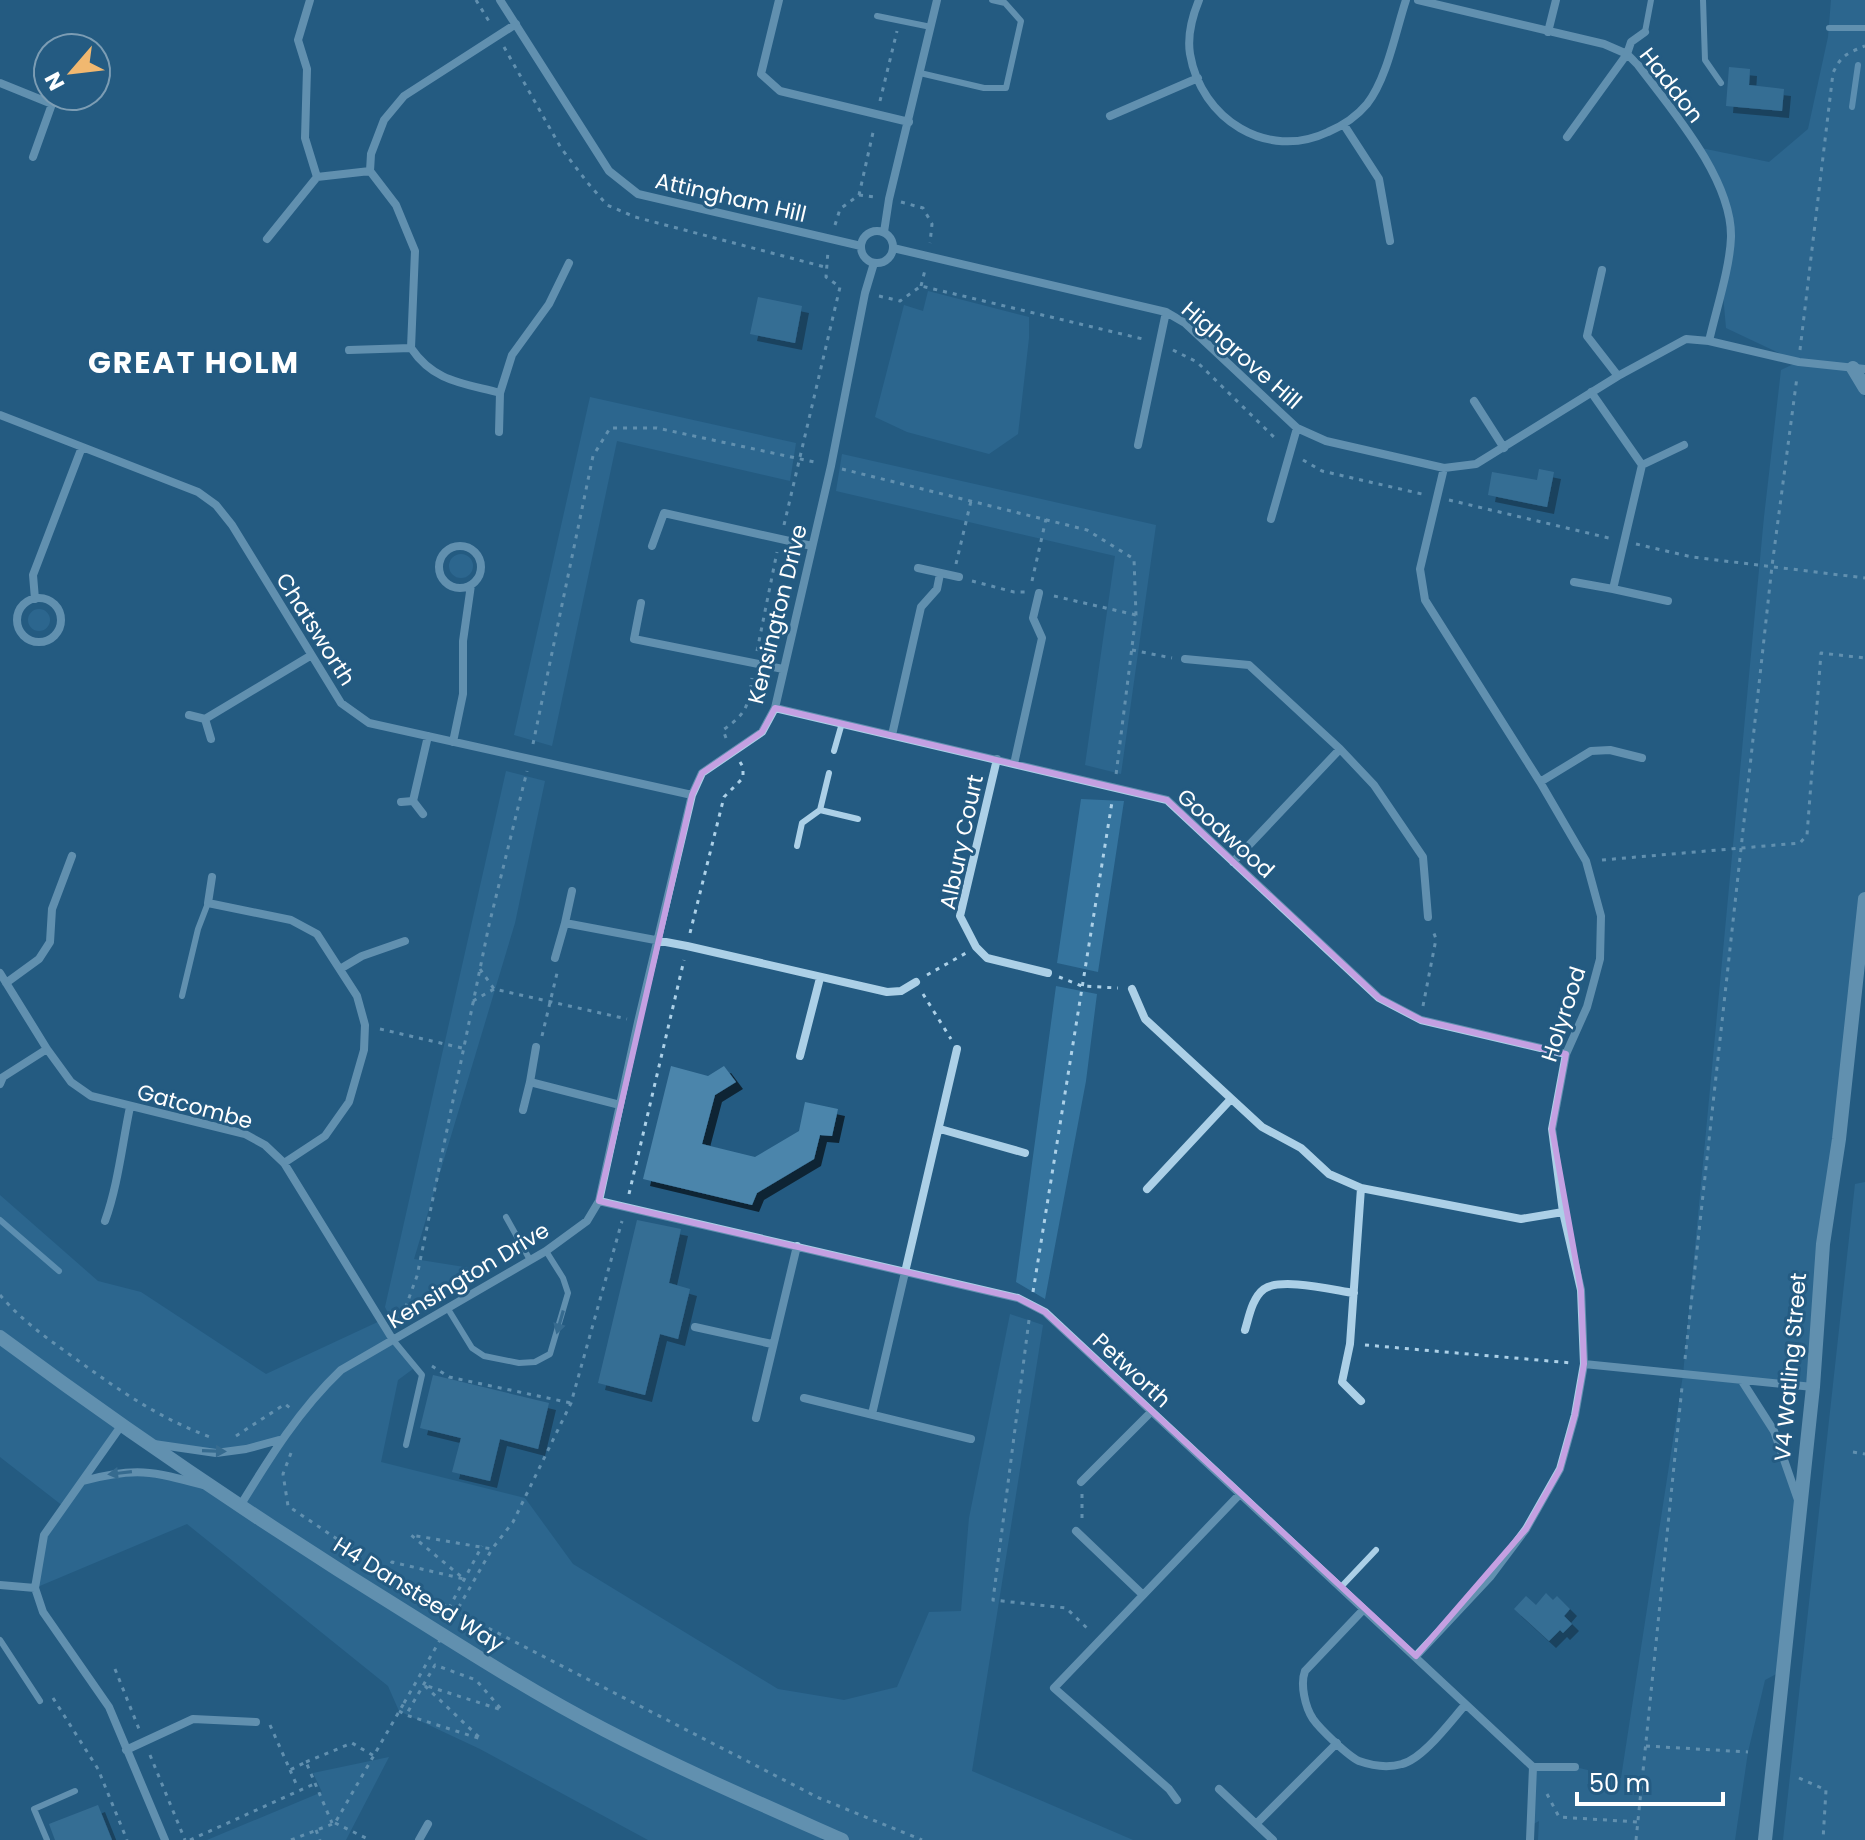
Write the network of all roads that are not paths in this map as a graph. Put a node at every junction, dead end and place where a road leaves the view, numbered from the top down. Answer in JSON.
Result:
{"nodes":[{"id":1,"x":310,"y":0,"type":"edge"},
{"id":2,"x":500,"y":0,"type":"edge"},
{"id":3,"x":779,"y":0,"type":"edge"},
{"id":4,"x":937,"y":0,"type":"edge"},
{"id":5,"x":992,"y":0,"type":"edge"},
{"id":6,"x":1199,"y":0,"type":"edge"},
{"id":7,"x":1406,"y":0,"type":"edge"},
{"id":8,"x":1418,"y":0,"type":"edge"},
{"id":9,"x":1556,"y":0,"type":"edge"},
{"id":10,"x":1651,"y":0,"type":"edge"},
{"id":11,"x":1703,"y":0,"type":"edge"},
{"id":12,"x":877,"y":16,"type":"dead end"},
{"id":13,"x":516,"y":24,"type":"junction"},
{"id":14,"x":931,"y":27,"type":"junction"},
{"id":15,"x":1829,"y":28,"type":"dead end"},
{"id":16,"x":1865,"y":28,"type":"edge"},
{"id":17,"x":1548,"y":32,"type":"junction"},
{"id":18,"x":1645,"y":32,"type":"joint"},
{"id":19,"x":1627,"y":54,"type":"junction"},
{"id":20,"x":920,"y":73,"type":"junction"},
{"id":21,"x":1198,"y":78,"type":"junction"},
{"id":22,"x":0,"y":83,"type":"edge"},
{"id":23,"x":1721,"y":83,"type":"dead end"},
{"id":24,"x":32,"y":93,"type":"edge"},
{"id":25,"x":50,"y":112,"type":"edge"},
{"id":26,"x":1110,"y":116,"type":"dead end"},
{"id":27,"x":909,"y":122,"type":"junction"},
{"id":28,"x":1344,"y":125,"type":"junction"},
{"id":29,"x":1567,"y":137,"type":"dead end"},
{"id":30,"x":33,"y":157,"type":"dead end"},
{"id":31,"x":370,"y":171,"type":"junction"},
{"id":32,"x":317,"y":177,"type":"junction"},
{"id":33,"x":884,"y":232,"type":"junction"},
{"id":34,"x":267,"y":239,"type":"dead end"},
{"id":35,"x":1390,"y":241,"type":"dead end"},
{"id":36,"x":861,"y":246,"type":"junction"},
{"id":37,"x":893,"y":248,"type":"junction"},
{"id":38,"x":569,"y":263,"type":"dead end"},
{"id":39,"x":874,"y":263,"type":"junction"},
{"id":40,"x":1602,"y":270,"type":"dead end"},
{"id":41,"x":1166,"y":312,"type":"junction"},
{"id":42,"x":1709,"y":341,"type":"junction"},
{"id":43,"x":411,"y":348,"type":"junction"},
{"id":44,"x":349,"y":350,"type":"dead end"},
{"id":45,"x":1859,"y":368,"type":"edge"},
{"id":46,"x":1618,"y":376,"type":"junction"},
{"id":47,"x":1865,"y":388,"type":"edge"},
{"id":48,"x":1591,"y":392,"type":"junction"},
{"id":49,"x":500,"y":393,"type":"junction"},
{"id":50,"x":1474,"y":401,"type":"dead end"},
{"id":51,"x":0,"y":415,"type":"edge"},
{"id":52,"x":1297,"y":428,"type":"junction"},
{"id":53,"x":499,"y":432,"type":"dead end"},
{"id":54,"x":1138,"y":445,"type":"dead end"},
{"id":55,"x":1684,"y":445,"type":"dead end"},
{"id":56,"x":82,"y":447,"type":"junction"},
{"id":57,"x":1504,"y":448,"type":"junction"},
{"id":58,"x":1642,"y":465,"type":"junction"},
{"id":59,"x":1444,"y":468,"type":"junction"},
{"id":60,"x":1271,"y":519,"type":"dead end"},
{"id":61,"x":652,"y":546,"type":"dead end"},
{"id":62,"x":812,"y":546,"type":"junction"},
{"id":63,"x":918,"y":568,"type":"dead end"},
{"id":64,"x":940,"y":574,"type":"junction"},
{"id":65,"x":959,"y":577,"type":"road end"},
{"id":66,"x":1574,"y":582,"type":"dead end"},
{"id":67,"x":471,"y":585,"type":"junction"},
{"id":68,"x":1613,"y":589,"type":"junction"},
{"id":69,"x":1039,"y":593,"type":"road end"},
{"id":70,"x":35,"y":599,"type":"junction"},
{"id":71,"x":1668,"y":601,"type":"dead end"},
{"id":72,"x":641,"y":603,"type":"dead end"},
{"id":73,"x":310,"y":656,"type":"junction"},
{"id":74,"x":1185,"y":659,"type":"road end"},
{"id":75,"x":783,"y":669,"type":"junction"},
{"id":76,"x":775,"y":708,"type":"junction"},
{"id":77,"x":189,"y":715,"type":"dead end"},
{"id":78,"x":205,"y":719,"type":"junction"},
{"id":79,"x":842,"y":723,"type":"junction"},
{"id":80,"x":892,"y":735,"type":"junction"},
{"id":81,"x":428,"y":736,"type":"junction"},
{"id":82,"x":211,"y":739,"type":"dead end"},
{"id":83,"x":453,"y":742,"type":"junction"},
{"id":84,"x":1340,"y":749,"type":"junction"},
{"id":85,"x":834,"y":751,"type":"dead end"},
{"id":86,"x":1642,"y":758,"type":"dead end"},
{"id":87,"x":997,"y":759,"type":"junction"},
{"id":88,"x":1014,"y":764,"type":"junction"},
{"id":89,"x":829,"y":773,"type":"dead end"},
{"id":90,"x":1540,"y":782,"type":"junction"},
{"id":91,"x":692,"y":795,"type":"junction"},
{"id":92,"x":413,"y":801,"type":"junction"},
{"id":93,"x":401,"y":802,"type":"dead end"},
{"id":94,"x":820,"y":810,"type":"junction"},
{"id":95,"x":423,"y":814,"type":"dead end"},
{"id":96,"x":858,"y":819,"type":"dead end"},
{"id":97,"x":797,"y":846,"type":"dead end"},
{"id":98,"x":72,"y":856,"type":"dead end"},
{"id":99,"x":1233,"y":862,"type":"junction"},
{"id":100,"x":212,"y":877,"type":"dead end"},
{"id":101,"x":572,"y":891,"type":"dead end"},
{"id":102,"x":1865,"y":899,"type":"edge"},
{"id":103,"x":208,"y":903,"type":"junction"},
{"id":104,"x":1428,"y":917,"type":"road end"},
{"id":105,"x":565,"y":923,"type":"junction"},
{"id":106,"x":405,"y":941,"type":"dead end"},
{"id":107,"x":658,"y":941,"type":"junction"},
{"id":108,"x":555,"y":958,"type":"road end"},
{"id":109,"x":340,"y":969,"type":"junction"},
{"id":110,"x":0,"y":973,"type":"edge"},
{"id":111,"x":1048,"y":973,"type":"road end"},
{"id":112,"x":820,"y":978,"type":"junction"},
{"id":113,"x":916,"y":982,"type":"road end"},
{"id":114,"x":6,"y":983,"type":"junction"},
{"id":115,"x":1132,"y":989,"type":"road end"},
{"id":116,"x":182,"y":996,"type":"dead end"},
{"id":117,"x":536,"y":1047,"type":"road end"},
{"id":118,"x":47,"y":1049,"type":"junction"},
{"id":119,"x":957,"y":1049,"type":"road end"},
{"id":120,"x":1566,"y":1054,"type":"junction"},
{"id":121,"x":800,"y":1056,"type":"dead end"},
{"id":122,"x":530,"y":1082,"type":"junction"},
{"id":123,"x":0,"y":1084,"type":"edge"},
{"id":124,"x":1231,"y":1099,"type":"junction"},
{"id":125,"x":620,"y":1105,"type":"junction"},
{"id":126,"x":130,"y":1107,"type":"junction"},
{"id":127,"x":523,"y":1110,"type":"dead end"},
{"id":128,"x":940,"y":1129,"type":"junction"},
{"id":129,"x":1025,"y":1153,"type":"dead end"},
{"id":130,"x":284,"y":1163,"type":"junction"},
{"id":131,"x":1361,"y":1188,"type":"junction"},
{"id":132,"x":1147,"y":1189,"type":"dead end"},
{"id":133,"x":599,"y":1201,"type":"junction"},
{"id":134,"x":1563,"y":1212,"type":"junction"},
{"id":135,"x":506,"y":1217,"type":"dead end"},
{"id":136,"x":105,"y":1221,"type":"dead end"},
{"id":137,"x":797,"y":1246,"type":"junction"},
{"id":138,"x":546,"y":1251,"type":"junction"},
{"id":139,"x":530,"y":1260,"type":"junction"},
{"id":140,"x":905,"y":1273,"type":"junction"},
{"id":141,"x":1354,"y":1293,"type":"junction"},
{"id":142,"x":448,"y":1309,"type":"junction"},
{"id":143,"x":695,"y":1327,"type":"dead end"},
{"id":144,"x":1245,"y":1330,"type":"dead end"},
{"id":145,"x":0,"y":1337,"type":"edge"},
{"id":146,"x":393,"y":1340,"type":"junction"},
{"id":147,"x":772,"y":1344,"type":"junction"},
{"id":148,"x":1584,"y":1364,"type":"junction"},
{"id":149,"x":1742,"y":1381,"type":"junction"},
{"id":150,"x":1813,"y":1387,"type":"junction"},
{"id":151,"x":804,"y":1398,"type":"dead end"},
{"id":152,"x":1361,"y":1401,"type":"dead end"},
{"id":153,"x":1151,"y":1412,"type":"junction"},
{"id":154,"x":872,"y":1414,"type":"junction"},
{"id":155,"x":756,"y":1418,"type":"dead end"},
{"id":156,"x":121,"y":1426,"type":"junction"},
{"id":157,"x":971,"y":1439,"type":"dead end"},
{"id":158,"x":279,"y":1440,"type":"junction"},
{"id":159,"x":147,"y":1443,"type":"junction"},
{"id":160,"x":406,"y":1445,"type":"dead end"},
{"id":161,"x":83,"y":1481,"type":"junction"},
{"id":162,"x":1081,"y":1482,"type":"road end"},
{"id":163,"x":211,"y":1488,"type":"junction"},
{"id":164,"x":1239,"y":1495,"type":"junction"},
{"id":165,"x":1799,"y":1504,"type":"junction"},
{"id":166,"x":240,"y":1506,"type":"junction"},
{"id":167,"x":1076,"y":1531,"type":"dead end"},
{"id":168,"x":1376,"y":1550,"type":"dead end"},
{"id":169,"x":0,"y":1585,"type":"edge"},
{"id":170,"x":35,"y":1588,"type":"junction"},
{"id":171,"x":1340,"y":1588,"type":"junction"},
{"id":172,"x":1142,"y":1594,"type":"junction"},
{"id":173,"x":1363,"y":1610,"type":"junction"},
{"id":174,"x":0,"y":1640,"type":"edge"},
{"id":175,"x":1416,"y":1656,"type":"junction"},
{"id":176,"x":40,"y":1701,"type":"dead end"},
{"id":177,"x":1465,"y":1705,"type":"junction"},
{"id":178,"x":256,"y":1722,"type":"road end"},
{"id":179,"x":1337,"y":1743,"type":"junction"},
{"id":180,"x":126,"y":1750,"type":"junction"},
{"id":181,"x":1533,"y":1767,"type":"junction"},
{"id":182,"x":1575,"y":1767,"type":"dead end"},
{"id":183,"x":1219,"y":1789,"type":"dead end"},
{"id":184,"x":75,"y":1791,"type":"dead end"},
{"id":185,"x":1177,"y":1800,"type":"dead end"},
{"id":186,"x":428,"y":1824,"type":"dead end"},
{"id":187,"x":1256,"y":1824,"type":"junction"},
{"id":188,"x":823,"y":1836,"type":"edge"},
{"id":189,"x":1765,"y":1837,"type":"edge"},
{"id":190,"x":47,"y":1840,"type":"edge"},
{"id":191,"x":165,"y":1840,"type":"edge"},
{"id":192,"x":419,"y":1840,"type":"edge"},
{"id":193,"x":842,"y":1840,"type":"edge"},
{"id":194,"x":1273,"y":1840,"type":"edge"},
{"id":195,"x":1530,"y":1840,"type":"edge"}],
"edges":[{"from":1,"to":32,"type":"street"},
{"from":2,"to":13,"type":"street","name":"Attingham Hill"},
{"from":3,"to":27,"type":"street"},
{"from":4,"to":14,"type":"street"},
{"from":5,"to":20,"type":"lane"},
{"from":6,"to":21,"type":"street"},
{"from":7,"to":28,"type":"street"},
{"from":8,"to":17,"type":"street","name":"Haddon"},
{"from":9,"to":17,"type":"street"},
{"from":10,"to":18,"type":"lane"},
{"from":11,"to":23,"type":"lane"},
{"from":12,"to":14,"type":"lane"},
{"from":13,"to":31,"type":"street"},
{"from":13,"to":36,"type":"street","name":"Attingham Hill"},
{"from":14,"to":20,"type":"street"},
{"from":15,"to":16,"type":"lane"},
{"from":17,"to":19,"type":"street","name":"Haddon"},
{"from":18,"to":19,"type":"street"},
{"from":19,"to":29,"type":"street"},
{"from":19,"to":42,"type":"street","name":"Haddon"},
{"from":20,"to":27,"type":"street"},
{"from":21,"to":26,"type":"street"},
{"from":21,"to":28,"type":"street"},
{"from":22,"to":24,"type":"street"},
{"from":25,"to":30,"type":"street"},
{"from":27,"to":33,"type":"street"},
{"from":28,"to":35,"type":"street"},
{"from":31,"to":32,"type":"street"},
{"from":31,"to":43,"type":"street"},
{"from":32,"to":34,"type":"street"},
{"from":33,"to":36,"type":"street"},
{"from":33,"to":37,"type":"street"},
{"from":36,"to":39,"type":"street"},
{"from":37,"to":39,"type":"street"},
{"from":37,"to":41,"type":"street","name":"Highgrove Hill"},
{"from":38,"to":49,"type":"street"},
{"from":39,"to":62,"type":"street","name":"Kensington Drive"},
{"from":40,"to":46,"type":"street"},
{"from":41,"to":52,"type":"street","name":"Highgrove Hill"},
{"from":41,"to":54,"type":"street"},
{"from":42,"to":45,"type":"street","name":"Highgrove Hill"},
{"from":42,"to":46,"type":"street","name":"Highgrove Hill"},
{"from":43,"to":44,"type":"street"},
{"from":43,"to":49,"type":"street"},
{"from":45,"to":47,"type":"street"},
{"from":46,"to":48,"type":"street","name":"Highgrove Hill"},
{"from":48,"to":57,"type":"street","name":"Highgrove Hill"},
{"from":48,"to":58,"type":"street"},
{"from":49,"to":53,"type":"street"},
{"from":50,"to":57,"type":"street"},
{"from":51,"to":56,"type":"street","name":"Chatsworth"},
{"from":52,"to":59,"type":"street","name":"Highgrove Hill"},
{"from":52,"to":60,"type":"street"},
{"from":55,"to":58,"type":"street"},
{"from":56,"to":70,"type":"street"},
{"from":56,"to":73,"type":"street","name":"Chatsworth"},
{"from":57,"to":59,"type":"street","name":"Highgrove Hill"},
{"from":58,"to":68,"type":"street"},
{"from":59,"to":90,"type":"street","name":"Holyrood"},
{"from":61,"to":62,"type":"street"},
{"from":62,"to":75,"type":"street","name":"Kensington Drive"},
{"from":63,"to":64,"type":"street"},
{"from":64,"to":65,"type":"street"},
{"from":64,"to":80,"type":"street"},
{"from":66,"to":68,"type":"street"},
{"from":67,"to":67,"type":"street"},
{"from":67,"to":83,"type":"street"},
{"from":68,"to":71,"type":"street"},
{"from":69,"to":88,"type":"street"},
{"from":70,"to":70,"type":"street"},
{"from":72,"to":75,"type":"street"},
{"from":73,"to":78,"type":"street"},
{"from":73,"to":81,"type":"street","name":"Chatsworth"},
{"from":74,"to":84,"type":"street"},
{"from":75,"to":76,"type":"street","name":"Kensington Drive"},
{"from":76,"to":79,"type":"street","name":"Goodwood"},
{"from":76,"to":91,"type":"street","name":"Kensington Drive"},
{"from":77,"to":78,"type":"street"},
{"from":78,"to":82,"type":"street"},
{"from":79,"to":80,"type":"street","name":"Goodwood"},
{"from":79,"to":85,"type":"lane"},
{"from":80,"to":87,"type":"street","name":"Goodwood"},
{"from":81,"to":83,"type":"street","name":"Chatsworth"},
{"from":81,"to":92,"type":"street"},
{"from":83,"to":91,"type":"street","name":"Chatsworth"},
{"from":84,"to":99,"type":"street"},
{"from":84,"to":104,"type":"street"},
{"from":86,"to":90,"type":"street"},
{"from":87,"to":88,"type":"street","name":"Goodwood"},
{"from":87,"to":111,"type":"street","name":"Albury Court"},
{"from":88,"to":99,"type":"street","name":"Goodwood"},
{"from":89,"to":94,"type":"lane"},
{"from":90,"to":120,"type":"street","name":"Holyrood"},
{"from":91,"to":107,"type":"street","name":"Kensington Drive"},
{"from":92,"to":93,"type":"street"},
{"from":92,"to":95,"type":"street"},
{"from":94,"to":96,"type":"lane"},
{"from":94,"to":97,"type":"lane"},
{"from":98,"to":114,"type":"street"},
{"from":99,"to":120,"type":"street","name":"Goodwood"},
{"from":100,"to":103,"type":"street"},
{"from":101,"to":105,"type":"street"},
{"from":102,"to":150,"type":"street","name":"V4 Watling Street"},
{"from":103,"to":109,"type":"street"},
{"from":103,"to":116,"type":"lane"},
{"from":105,"to":107,"type":"street"},
{"from":105,"to":108,"type":"street"},
{"from":106,"to":109,"type":"street"},
{"from":107,"to":112,"type":"street"},
{"from":107,"to":125,"type":"street","name":"Kensington Drive"},
{"from":109,"to":130,"type":"street"},
{"from":110,"to":114,"type":"street","name":"Gatcombe"},
{"from":112,"to":113,"type":"street"},
{"from":112,"to":121,"type":"street"},
{"from":114,"to":118,"type":"street","name":"Gatcombe"},
{"from":115,"to":124,"type":"street"},
{"from":117,"to":122,"type":"street"},
{"from":118,"to":123,"type":"street"},
{"from":118,"to":126,"type":"street","name":"Gatcombe"},
{"from":119,"to":128,"type":"street"},
{"from":120,"to":134,"type":"street","name":"Holyrood"},
{"from":122,"to":125,"type":"street"},
{"from":122,"to":127,"type":"street"},
{"from":124,"to":131,"type":"street"},
{"from":124,"to":132,"type":"street"},
{"from":125,"to":133,"type":"street","name":"Kensington Drive"},
{"from":126,"to":130,"type":"street","name":"Gatcombe"},
{"from":126,"to":136,"type":"street"},
{"from":128,"to":129,"type":"street"},
{"from":128,"to":140,"type":"street"},
{"from":130,"to":146,"type":"street","name":"Gatcombe"},
{"from":131,"to":134,"type":"street"},
{"from":131,"to":141,"type":"street"},
{"from":133,"to":137,"type":"street","name":"Petworth"},
{"from":133,"to":138,"type":"street","name":"Kensington Drive"},
{"from":134,"to":148,"type":"street","name":"Holyrood"},
{"from":135,"to":139,"type":"lane"},
{"from":137,"to":140,"type":"street","name":"Petworth"},
{"from":137,"to":147,"type":"street"},
{"from":138,"to":139,"type":"street","name":"Kensington Drive"},
{"from":138,"to":142,"type":"lane","one_way":true},
{"from":139,"to":142,"type":"street","name":"Kensington Drive"},
{"from":140,"to":153,"type":"street","name":"Petworth"},
{"from":140,"to":154,"type":"street"},
{"from":141,"to":144,"type":"street"},
{"from":141,"to":152,"type":"street"},
{"from":142,"to":146,"type":"street","name":"Kensington Drive"},
{"from":143,"to":147,"type":"street"},
{"from":145,"to":156,"type":"street","name":"H4 Dansteed Way"},
{"from":146,"to":158,"type":"street","name":"Kensington Drive"},
{"from":146,"to":160,"type":"lane"},
{"from":147,"to":155,"type":"street"},
{"from":148,"to":149,"type":"street"},
{"from":148,"to":175,"type":"street","name":"Holyrood"},
{"from":149,"to":150,"type":"street"},
{"from":149,"to":165,"type":"street"},
{"from":150,"to":165,"type":"street","name":"V4 Watling Street"},
{"from":151,"to":154,"type":"street"},
{"from":153,"to":162,"type":"street"},
{"from":153,"to":164,"type":"street","name":"Petworth"},
{"from":154,"to":157,"type":"street"},
{"from":156,"to":159,"type":"street","name":"H4 Dansteed Way"},
{"from":156,"to":161,"type":"street"},
{"from":159,"to":158,"type":"street","one_way":true},
{"from":158,"to":166,"type":"street","name":"Kensington Drive"},
{"from":159,"to":163,"type":"street","name":"H4 Dansteed Way"},
{"from":163,"to":161,"type":"street","one_way":true},
{"from":161,"to":170,"type":"street"},
{"from":163,"to":166,"type":"street","name":"H4 Dansteed Way"},
{"from":164,"to":171,"type":"street","name":"Petworth"},
{"from":164,"to":172,"type":"street"},
{"from":165,"to":189,"type":"street","name":"V4 Watling Street"},
{"from":166,"to":188,"type":"street","name":"H4 Dansteed Way"},
{"from":167,"to":172,"type":"street"},
{"from":168,"to":171,"type":"lane"},
{"from":169,"to":170,"type":"street"},
{"from":170,"to":180,"type":"street"},
{"from":171,"to":173,"type":"street","name":"Petworth"},
{"from":172,"to":185,"type":"street"},
{"from":173,"to":175,"type":"street","name":"Petworth"},
{"from":173,"to":179,"type":"street"},
{"from":174,"to":176,"type":"lane"},
{"from":175,"to":177,"type":"street","name":"Petworth"},
{"from":177,"to":179,"type":"street"},
{"from":177,"to":181,"type":"street","name":"Petworth"},
{"from":178,"to":180,"type":"street"},
{"from":179,"to":187,"type":"street"},
{"from":180,"to":191,"type":"street"},
{"from":181,"to":182,"type":"street"},
{"from":181,"to":195,"type":"street"},
{"from":183,"to":187,"type":"street"},
{"from":184,"to":190,"type":"lane"},
{"from":186,"to":192,"type":"street"},
{"from":187,"to":194,"type":"street"},
{"from":188,"to":193,"type":"street","name":"H4 Dansteed Way"}]}
